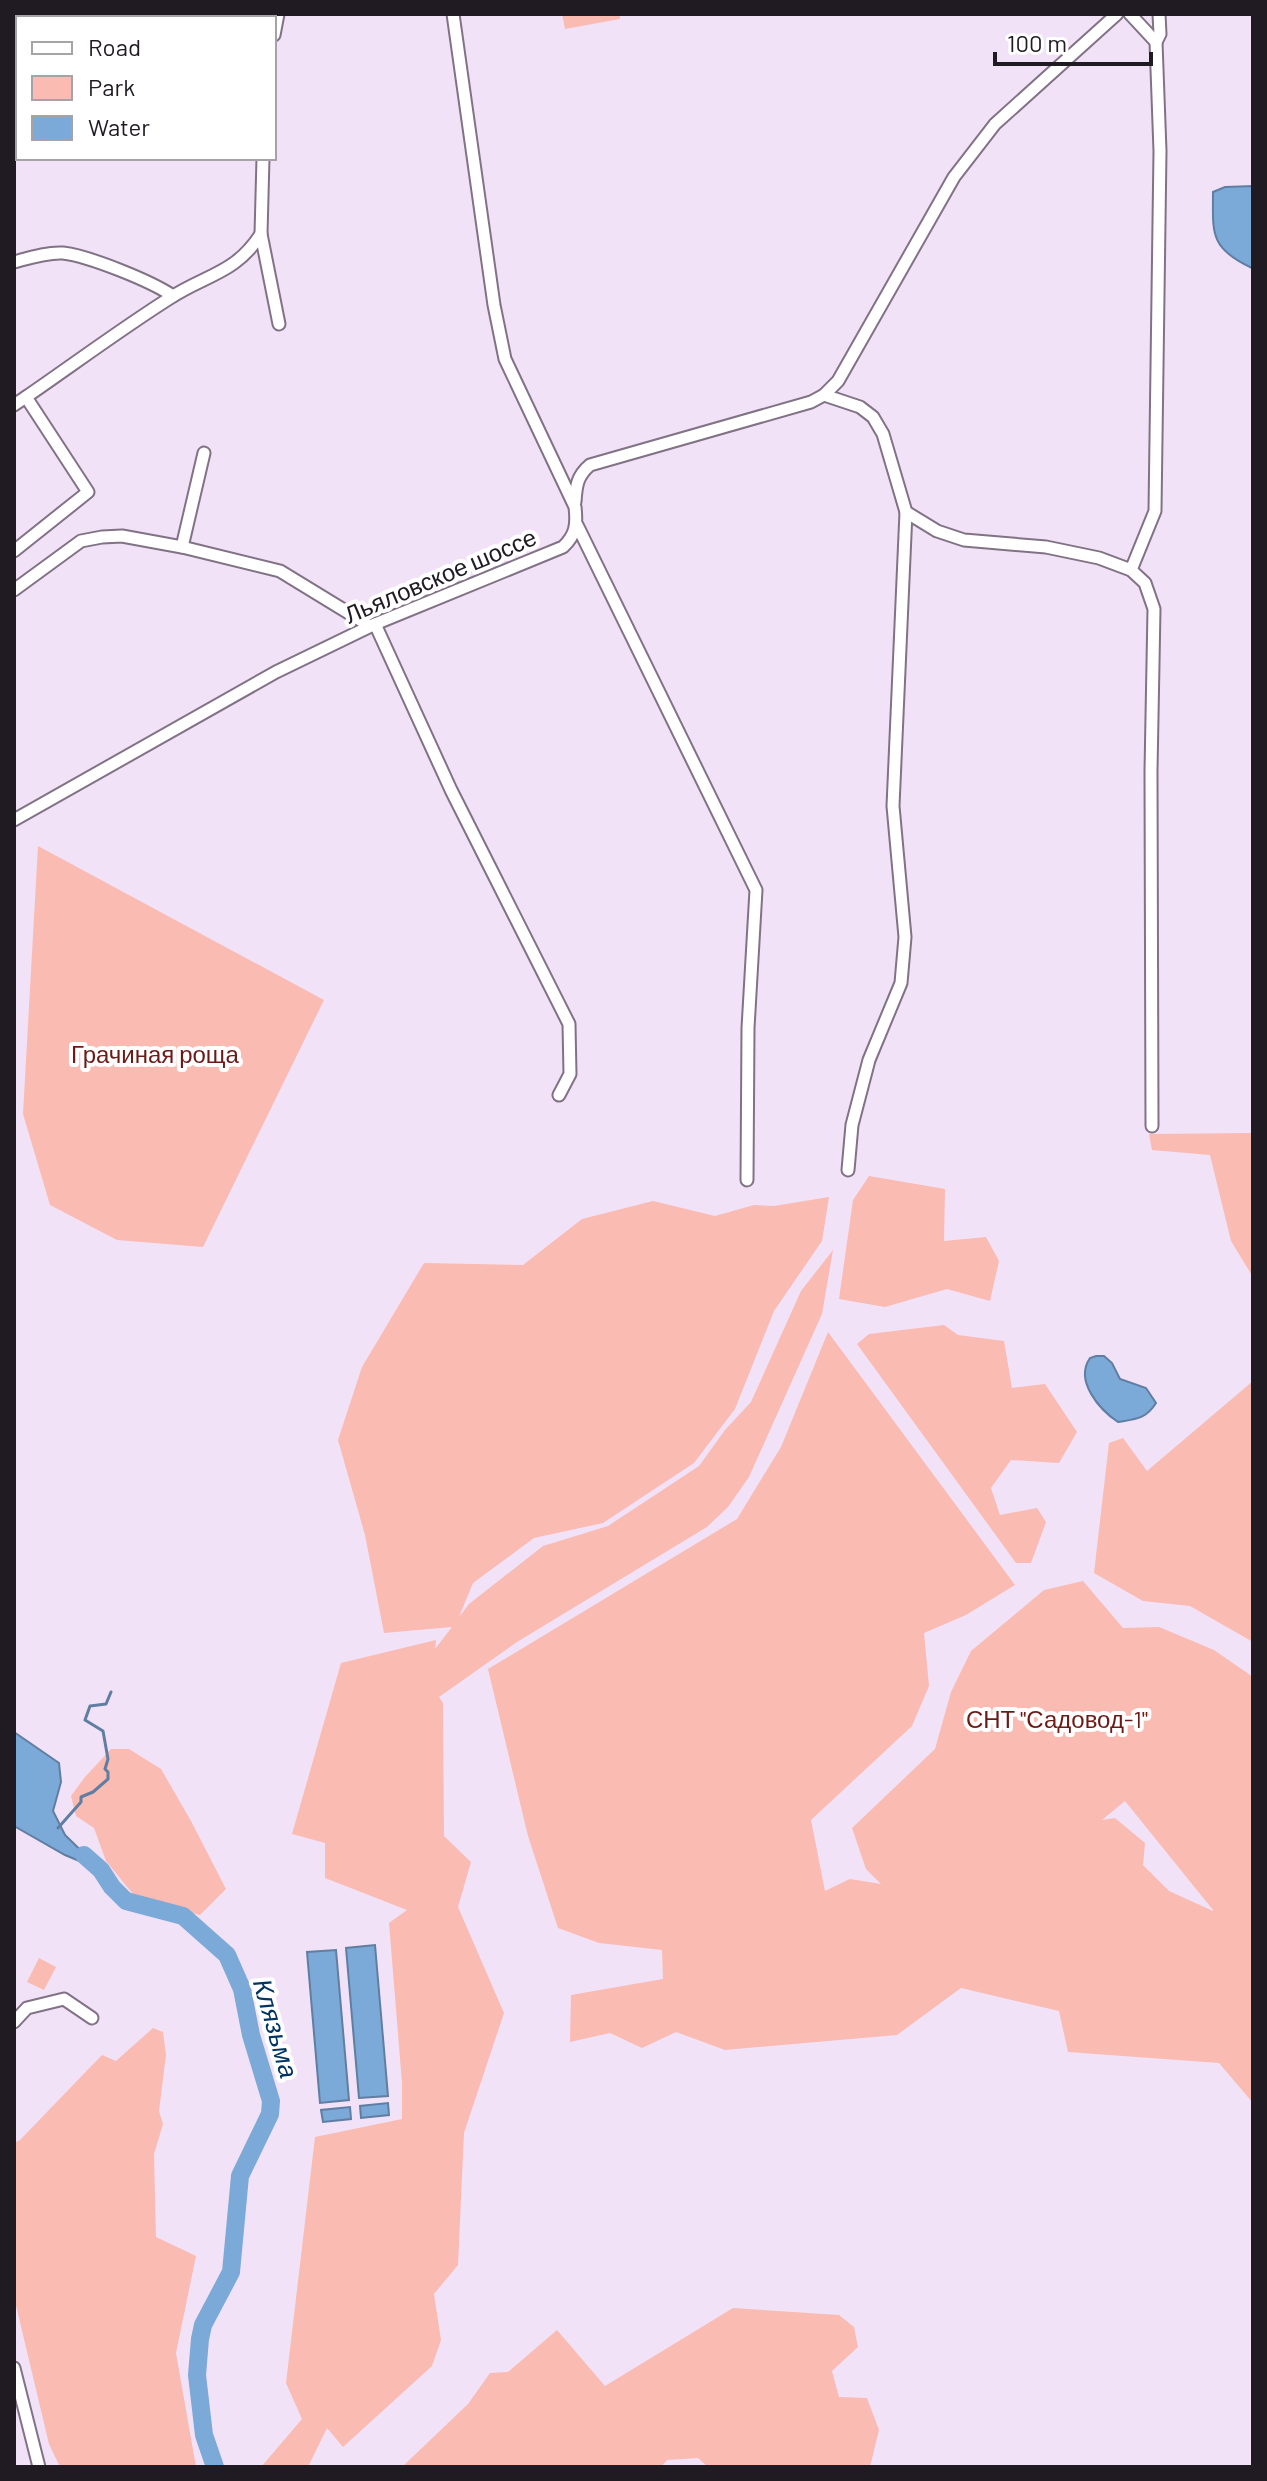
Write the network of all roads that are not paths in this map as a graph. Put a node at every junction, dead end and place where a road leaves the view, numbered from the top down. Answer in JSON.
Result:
{"nodes":[{"id":1,"x":453,"y":14,"type":"edge"},
{"id":2,"x":1117,"y":14,"type":"edge"},
{"id":3,"x":1130,"y":14,"type":"edge"},
{"id":4,"x":1159,"y":14,"type":"edge"},
{"id":5,"x":1156,"y":42,"type":"junction"},
{"id":6,"x":263,"y":160,"type":"edge"},
{"id":7,"x":261,"y":234,"type":"junction"},
{"id":8,"x":14,"y":262,"type":"edge"},
{"id":9,"x":173,"y":296,"type":"junction"},
{"id":10,"x":279,"y":324,"type":"dead end"},
{"id":11,"x":824,"y":395,"type":"junction"},
{"id":12,"x":26,"y":397,"type":"junction"},
{"id":13,"x":14,"y":405,"type":"edge"},
{"id":14,"x":204,"y":453,"type":"dead end"},
{"id":15,"x":575,"y":507,"type":"junction"},
{"id":16,"x":906,"y":512,"type":"junction"},
{"id":17,"x":577,"y":525,"type":"junction"},
{"id":18,"x":182,"y":547,"type":"junction"},
{"id":19,"x":14,"y":551,"type":"edge"},
{"id":20,"x":1131,"y":570,"type":"junction"},
{"id":21,"x":14,"y":590,"type":"edge"},
{"id":22,"x":372,"y":625,"type":"junction"},
{"id":23,"x":14,"y":820,"type":"edge"},
{"id":24,"x":559,"y":1095,"type":"dead end"},
{"id":25,"x":1152,"y":1126,"type":"dead end"},
{"id":26,"x":848,"y":1170,"type":"dead end"},
{"id":27,"x":747,"y":1180,"type":"dead end"},
{"id":28,"x":14,"y":2002,"type":"edge"},
{"id":29,"x":27,"y":2008,"type":"junction"},
{"id":30,"x":92,"y":2018,"type":"dead end"},
{"id":31,"x":14,"y":2022,"type":"edge"},
{"id":32,"x":14,"y":2368,"type":"edge"},
{"id":33,"x":39,"y":2467,"type":"edge"}],
"edges":[{"from":1,"to":15,"type":"street"},
{"from":2,"to":11,"type":"street"},
{"from":3,"to":5,"type":"street"},
{"from":4,"to":5,"type":"street"},
{"from":5,"to":20,"type":"street"},
{"from":6,"to":7,"type":"street"},
{"from":7,"to":9,"type":"street"},
{"from":7,"to":10,"type":"street"},
{"from":8,"to":9,"type":"street"},
{"from":9,"to":12,"type":"street"},
{"from":11,"to":15,"type":"street"},
{"from":11,"to":16,"type":"street"},
{"from":12,"to":13,"type":"street"},
{"from":12,"to":19,"type":"street"},
{"from":14,"to":18,"type":"street"},
{"from":15,"to":17,"type":"street"},
{"from":16,"to":20,"type":"street"},
{"from":16,"to":26,"type":"street"},
{"from":17,"to":22,"type":"street","name":"Льяловское шоссе"},
{"from":17,"to":27,"type":"street"},
{"from":18,"to":21,"type":"street"},
{"from":18,"to":22,"type":"street"},
{"from":20,"to":25,"type":"street"},
{"from":22,"to":23,"type":"street","name":"Льяловское шоссе"},
{"from":22,"to":24,"type":"street"},
{"from":28,"to":29,"type":"street"},
{"from":29,"to":30,"type":"street"},
{"from":29,"to":31,"type":"street"},
{"from":32,"to":33,"type":"street"}]}
